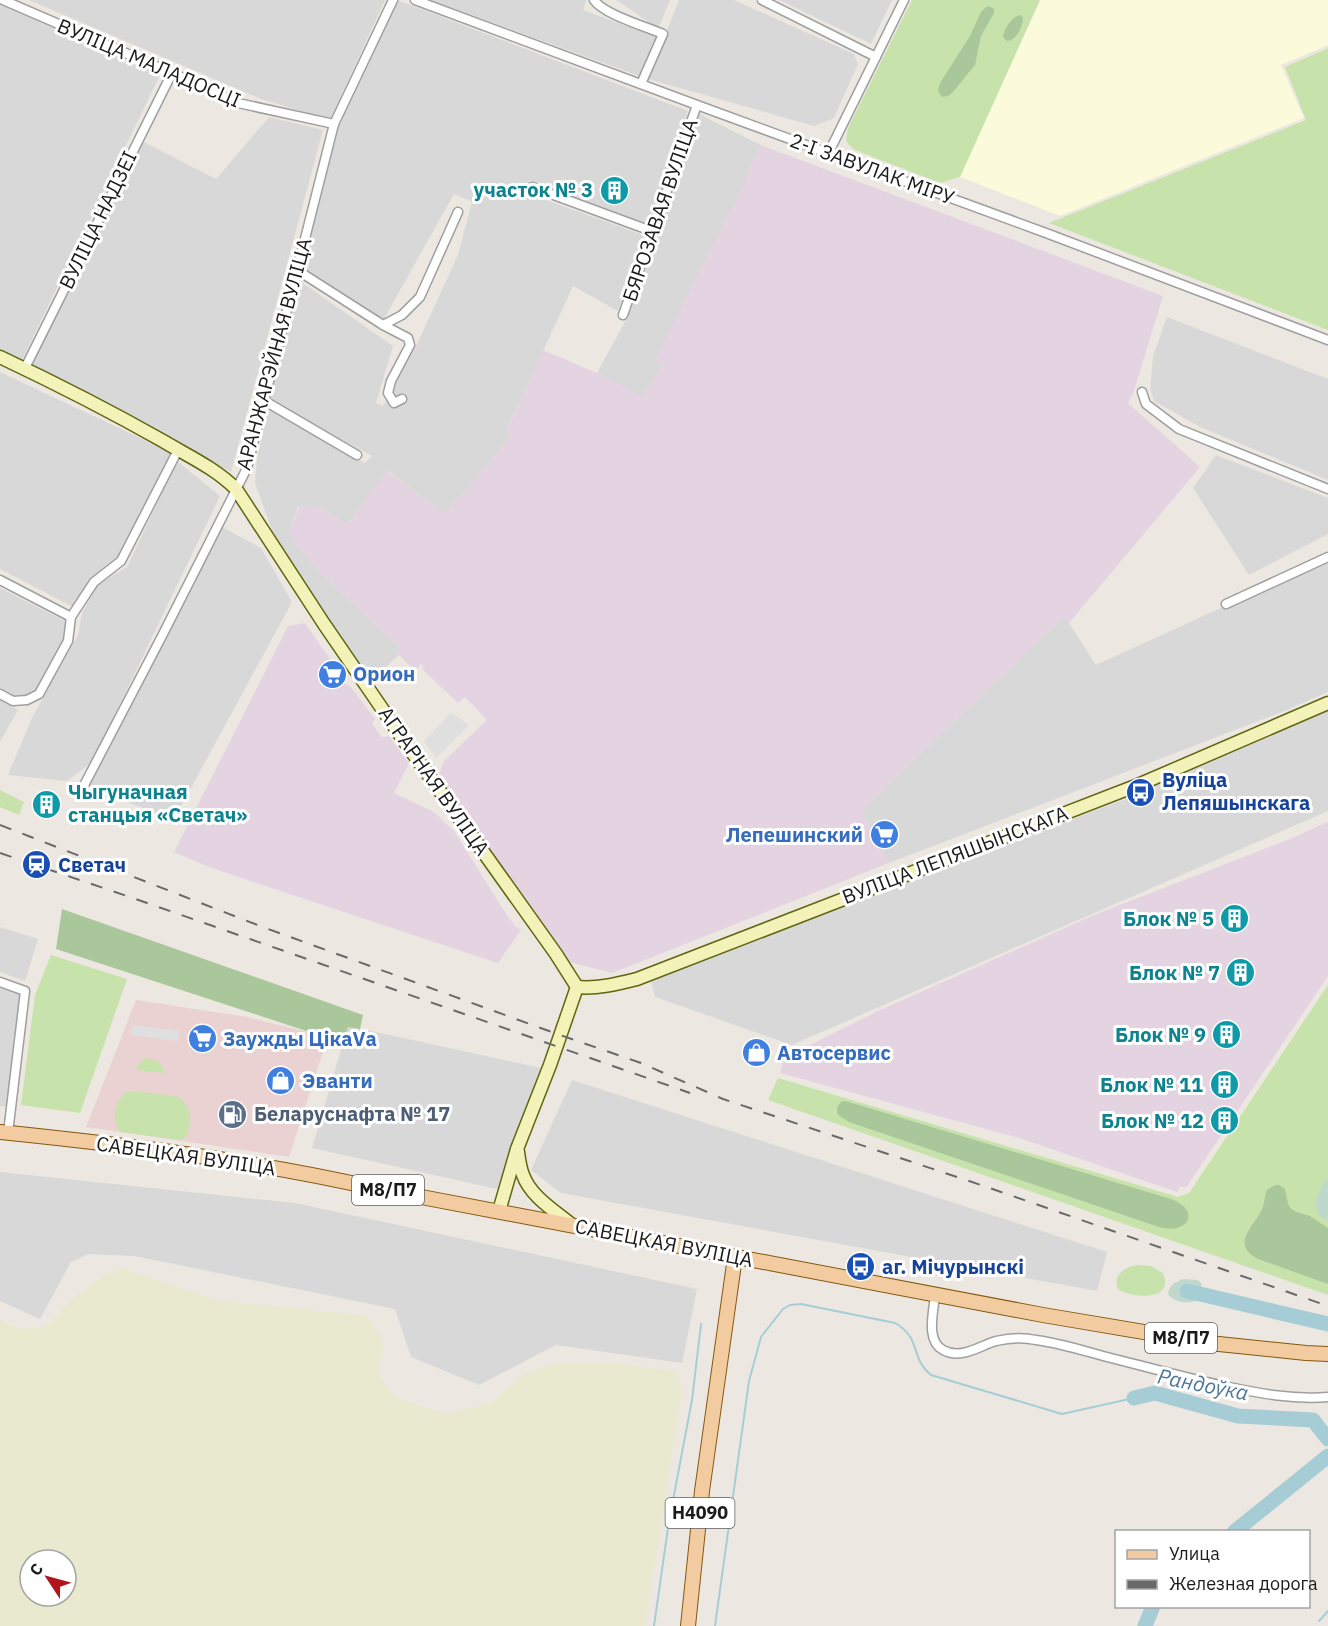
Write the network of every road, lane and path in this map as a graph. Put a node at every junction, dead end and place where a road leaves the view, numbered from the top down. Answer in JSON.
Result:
{"nodes":[{"id":1,"x":3,"y":0,"type":"edge"},
{"id":2,"x":393,"y":0,"type":"edge"},
{"id":3,"x":415,"y":0,"type":"edge"},
{"id":4,"x":594,"y":0,"type":"edge"},
{"id":5,"x":762,"y":0,"type":"edge"},
{"id":6,"x":904,"y":0,"type":"edge"},
{"id":7,"x":876,"y":57,"type":"junction"},
{"id":8,"x":172,"y":73,"type":"junction"},
{"id":9,"x":641,"y":84,"type":"junction"},
{"id":10,"x":696,"y":105,"type":"junction"},
{"id":11,"x":334,"y":124,"type":"junction"},
{"id":12,"x":829,"y":152,"type":"junction"},
{"id":13,"x":532,"y":187,"type":"dead end"},
{"id":14,"x":458,"y":212,"type":"dead end"},
{"id":15,"x":654,"y":232,"type":"junction"},
{"id":16,"x":297,"y":270,"type":"junction"},
{"id":17,"x":623,"y":315,"type":"dead end"},
{"id":18,"x":383,"y":325,"type":"junction"},
{"id":19,"x":1328,"y":340,"type":"edge"},
{"id":20,"x":0,"y":357,"type":"edge"},
{"id":21,"x":25,"y":368,"type":"junction"},
{"id":22,"x":1142,"y":392,"type":"dead end"},
{"id":23,"x":402,"y":399,"type":"dead end"},
{"id":24,"x":263,"y":400,"type":"junction"},
{"id":25,"x":178,"y":450,"type":"junction"},
{"id":26,"x":357,"y":455,"type":"dead end"},
{"id":27,"x":236,"y":489,"type":"junction"},
{"id":28,"x":1328,"y":489,"type":"edge"},
{"id":29,"x":1328,"y":557,"type":"edge"},
{"id":30,"x":0,"y":580,"type":"edge"},
{"id":31,"x":1226,"y":604,"type":"dead end"},
{"id":32,"x":71,"y":616,"type":"junction"},
{"id":33,"x":0,"y":694,"type":"edge"},
{"id":34,"x":1328,"y":703,"type":"edge"},
{"id":35,"x":80,"y":793,"type":"dead end"},
{"id":36,"x":0,"y":982,"type":"edge"},
{"id":37,"x":577,"y":987,"type":"junction"},
{"id":38,"x":4,"y":1133,"type":"edge"},
{"id":39,"x":517,"y":1149,"type":"junction"},
{"id":40,"x":499,"y":1210,"type":"junction"},
{"id":41,"x":572,"y":1225,"type":"junction"},
{"id":42,"x":735,"y":1257,"type":"junction"},
{"id":43,"x":935,"y":1294,"type":"junction"},
{"id":44,"x":1328,"y":1353,"type":"edge"},
{"id":45,"x":1328,"y":1397,"type":"edge"},
{"id":46,"x":688,"y":1626,"type":"edge"}],
"edges":[{"from":1,"to":8,"type":"street","name":"ВУЛІЦА МАЛАДОСЦІ"},
{"from":2,"to":11,"type":"street","name":"АРАНЖАРЭЙНАЯ ВУЛІЦА"},
{"from":3,"to":9,"type":"street","name":"2-І ЗАВУЛАК МІРУ"},
{"from":4,"to":9,"type":"street"},
{"from":5,"to":7,"type":"street"},
{"from":6,"to":7,"type":"street"},
{"from":7,"to":12,"type":"street"},
{"from":8,"to":11,"type":"street","name":"ВУЛІЦА МАЛАДОСЦІ"},
{"from":8,"to":21,"type":"street","name":"ВУЛІЦА НАДЗЕІ"},
{"from":9,"to":10,"type":"street","name":"2-І ЗАВУЛАК МІРУ"},
{"from":10,"to":12,"type":"street","name":"2-І ЗАВУЛАК МІРУ"},
{"from":10,"to":15,"type":"street","name":"БЯРОЗАВАЯ ВУЛІЦА"},
{"from":11,"to":16,"type":"street","name":"АРАНЖАРЭЙНАЯ ВУЛІЦА"},
{"from":12,"to":19,"type":"street","name":"2-І ЗАВУЛАК МІРУ"},
{"from":13,"to":15,"type":"street"},
{"from":14,"to":18,"type":"street"},
{"from":15,"to":17,"type":"street","name":"БЯРОЗАВАЯ ВУЛІЦА"},
{"from":16,"to":18,"type":"street"},
{"from":16,"to":24,"type":"street","name":"АРАНЖАРЭЙНАЯ ВУЛІЦА"},
{"from":18,"to":23,"type":"street"},
{"from":20,"to":21,"type":"street","name":"АГРАРНАЯ ВУЛІЦА"},
{"from":21,"to":25,"type":"street","name":"АГРАРНАЯ ВУЛІЦА"},
{"from":22,"to":28,"type":"street"},
{"from":24,"to":26,"type":"street"},
{"from":24,"to":27,"type":"street","name":"АРАНЖАРЭЙНАЯ ВУЛІЦА"},
{"from":25,"to":27,"type":"street","name":"АГРАРНАЯ ВУЛІЦА"},
{"from":25,"to":32,"type":"street"},
{"from":27,"to":35,"type":"street","name":"АРАНЖАРЭЙНАЯ ВУЛІЦА"},
{"from":27,"to":37,"type":"street","name":"АГРАРНАЯ ВУЛІЦА"},
{"from":29,"to":31,"type":"street"},
{"from":30,"to":32,"type":"street"},
{"from":32,"to":33,"type":"street"},
{"from":34,"to":37,"type":"street","name":"ВУЛІЦА ЛЕПЯШЫНСКАГА"},
{"from":36,"to":38,"type":"street"},
{"from":37,"to":39,"type":"street"},
{"from":38,"to":40,"type":"main road","name":"САВЕЦКАЯ ВУЛІЦА","number":"М8/П7"},
{"from":39,"to":40,"type":"street"},
{"from":39,"to":41,"type":"street"},
{"from":40,"to":41,"type":"main road","name":"САВЕЦКАЯ ВУЛІЦА","number":"М8/П7"},
{"from":41,"to":42,"type":"main road","name":"САВЕЦКАЯ ВУЛІЦА","number":"М8/П7"},
{"from":42,"to":43,"type":"main road","name":"САВЕЦКАЯ ВУЛІЦА","number":"М8/П7"},
{"from":42,"to":46,"type":"main road","number":"Н4090"},
{"from":43,"to":44,"type":"main road","name":"САВЕЦКАЯ ВУЛІЦА","number":"М8/П7"},
{"from":43,"to":45,"type":"street"}]}
